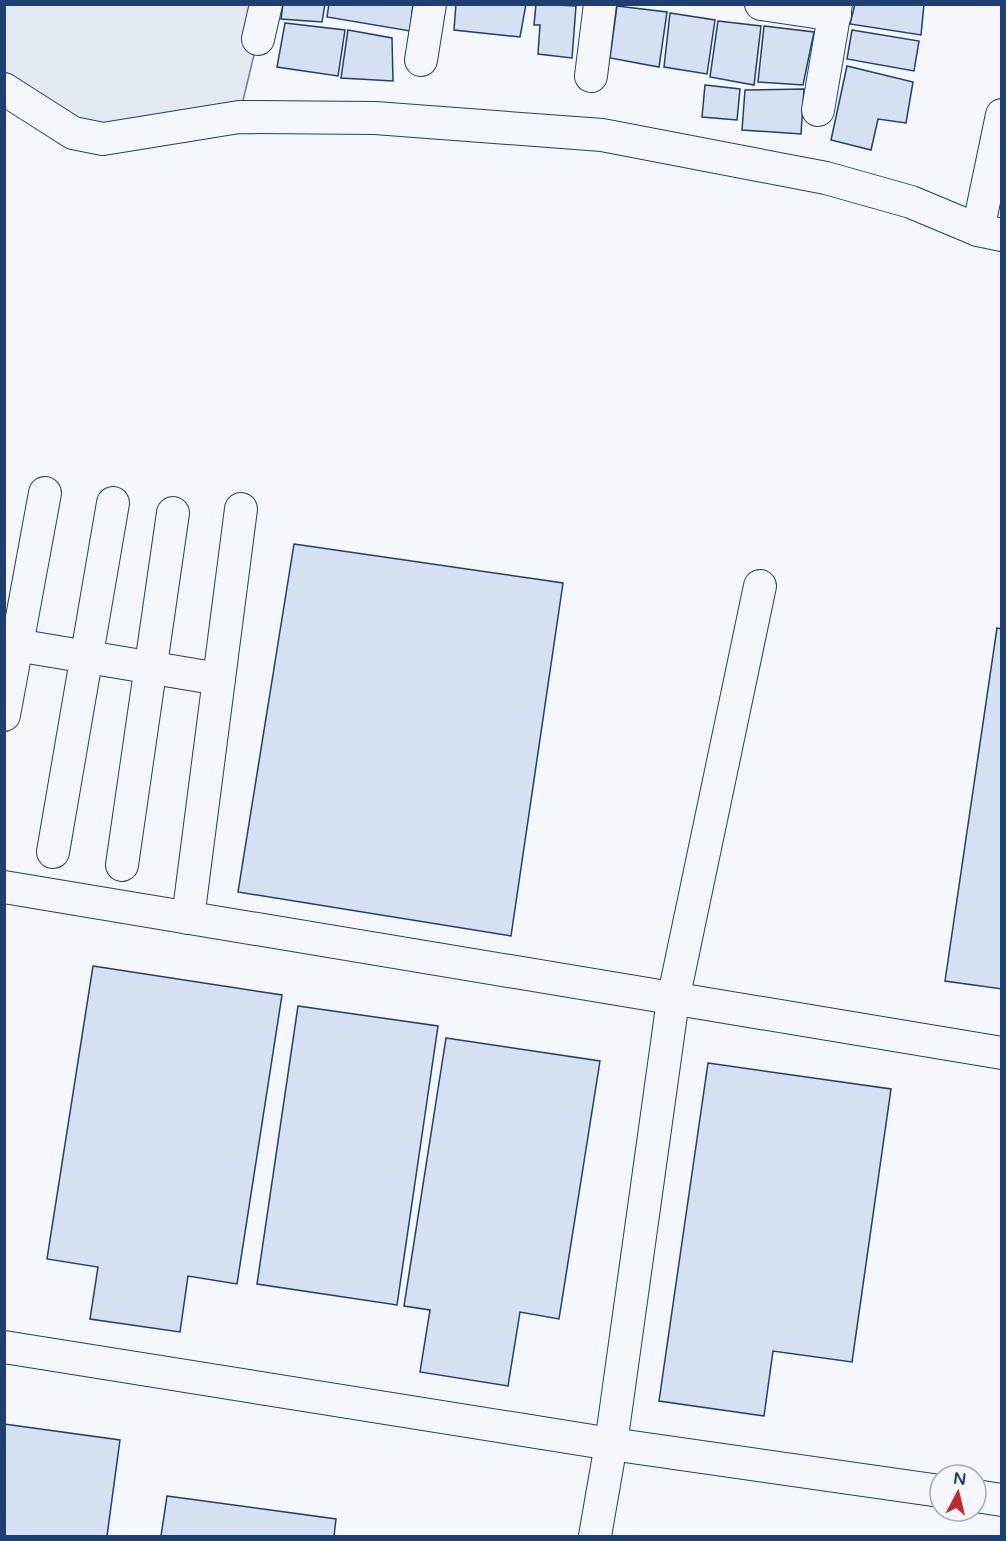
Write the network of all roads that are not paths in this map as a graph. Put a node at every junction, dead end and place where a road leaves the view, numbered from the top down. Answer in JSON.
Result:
{"nodes":[{"id":1,"x":266,"y":4,"type":"edge"},
{"id":2,"x":430,"y":4,"type":"edge"},
{"id":3,"x":600,"y":4,"type":"edge"},
{"id":4,"x":761,"y":4,"type":"edge"},
{"id":5,"x":835,"y":10,"type":"edge"},
{"id":6,"x":258,"y":39,"type":"dead end"},
{"id":7,"x":421,"y":60,"type":"dead end"},
{"id":8,"x":591,"y":76,"type":"dead end"},
{"id":9,"x":4,"y":89,"type":"edge"},
{"id":10,"x":818,"y":110,"type":"dead end"},
{"id":11,"x":1002,"y":115,"type":"edge"},
{"id":12,"x":990,"y":232,"type":"edge"},
{"id":13,"x":45,"y":493,"type":"dead end"},
{"id":14,"x":113,"y":503,"type":"dead end"},
{"id":15,"x":242,"y":509,"type":"dead end"},
{"id":16,"x":173,"y":513,"type":"dead end"},
{"id":17,"x":760,"y":586,"type":"dead end"},
{"id":18,"x":11,"y":644,"type":"edge"},
{"id":19,"x":85,"y":657,"type":"junction"},
{"id":20,"x":149,"y":667,"type":"junction"},
{"id":21,"x":219,"y":679,"type":"junction"},
{"id":22,"x":4,"y":715,"type":"edge"},
{"id":23,"x":53,"y":852,"type":"dead end"},
{"id":24,"x":122,"y":865,"type":"dead end"},
{"id":25,"x":4,"y":887,"type":"edge"},
{"id":26,"x":188,"y":918,"type":"junction"},
{"id":27,"x":673,"y":1000,"type":"junction"},
{"id":28,"x":1002,"y":1053,"type":"edge"},
{"id":29,"x":4,"y":1347,"type":"edge"},
{"id":30,"x":611,"y":1444,"type":"junction"},
{"id":31,"x":928,"y":1489,"type":"edge"},
{"id":32,"x":595,"y":1536,"type":"edge"}],
"edges":[{"from":1,"to":6,"type":"street"},
{"from":2,"to":7,"type":"street"},
{"from":3,"to":8,"type":"street"},
{"from":4,"to":5,"type":"street"},
{"from":5,"to":10,"type":"street"},
{"from":9,"to":12,"type":"street"},
{"from":11,"to":12,"type":"street"},
{"from":13,"to":18,"type":"street"},
{"from":14,"to":19,"type":"street"},
{"from":15,"to":21,"type":"street"},
{"from":16,"to":20,"type":"street"},
{"from":17,"to":27,"type":"street"},
{"from":18,"to":19,"type":"street"},
{"from":18,"to":22,"type":"street"},
{"from":19,"to":20,"type":"street"},
{"from":19,"to":23,"type":"street"},
{"from":20,"to":21,"type":"street"},
{"from":20,"to":24,"type":"street"},
{"from":21,"to":26,"type":"street"},
{"from":25,"to":26,"type":"street"},
{"from":26,"to":27,"type":"street"},
{"from":27,"to":28,"type":"street"},
{"from":27,"to":30,"type":"street"},
{"from":29,"to":30,"type":"street"},
{"from":30,"to":31,"type":"street"},
{"from":30,"to":32,"type":"street"}]}
